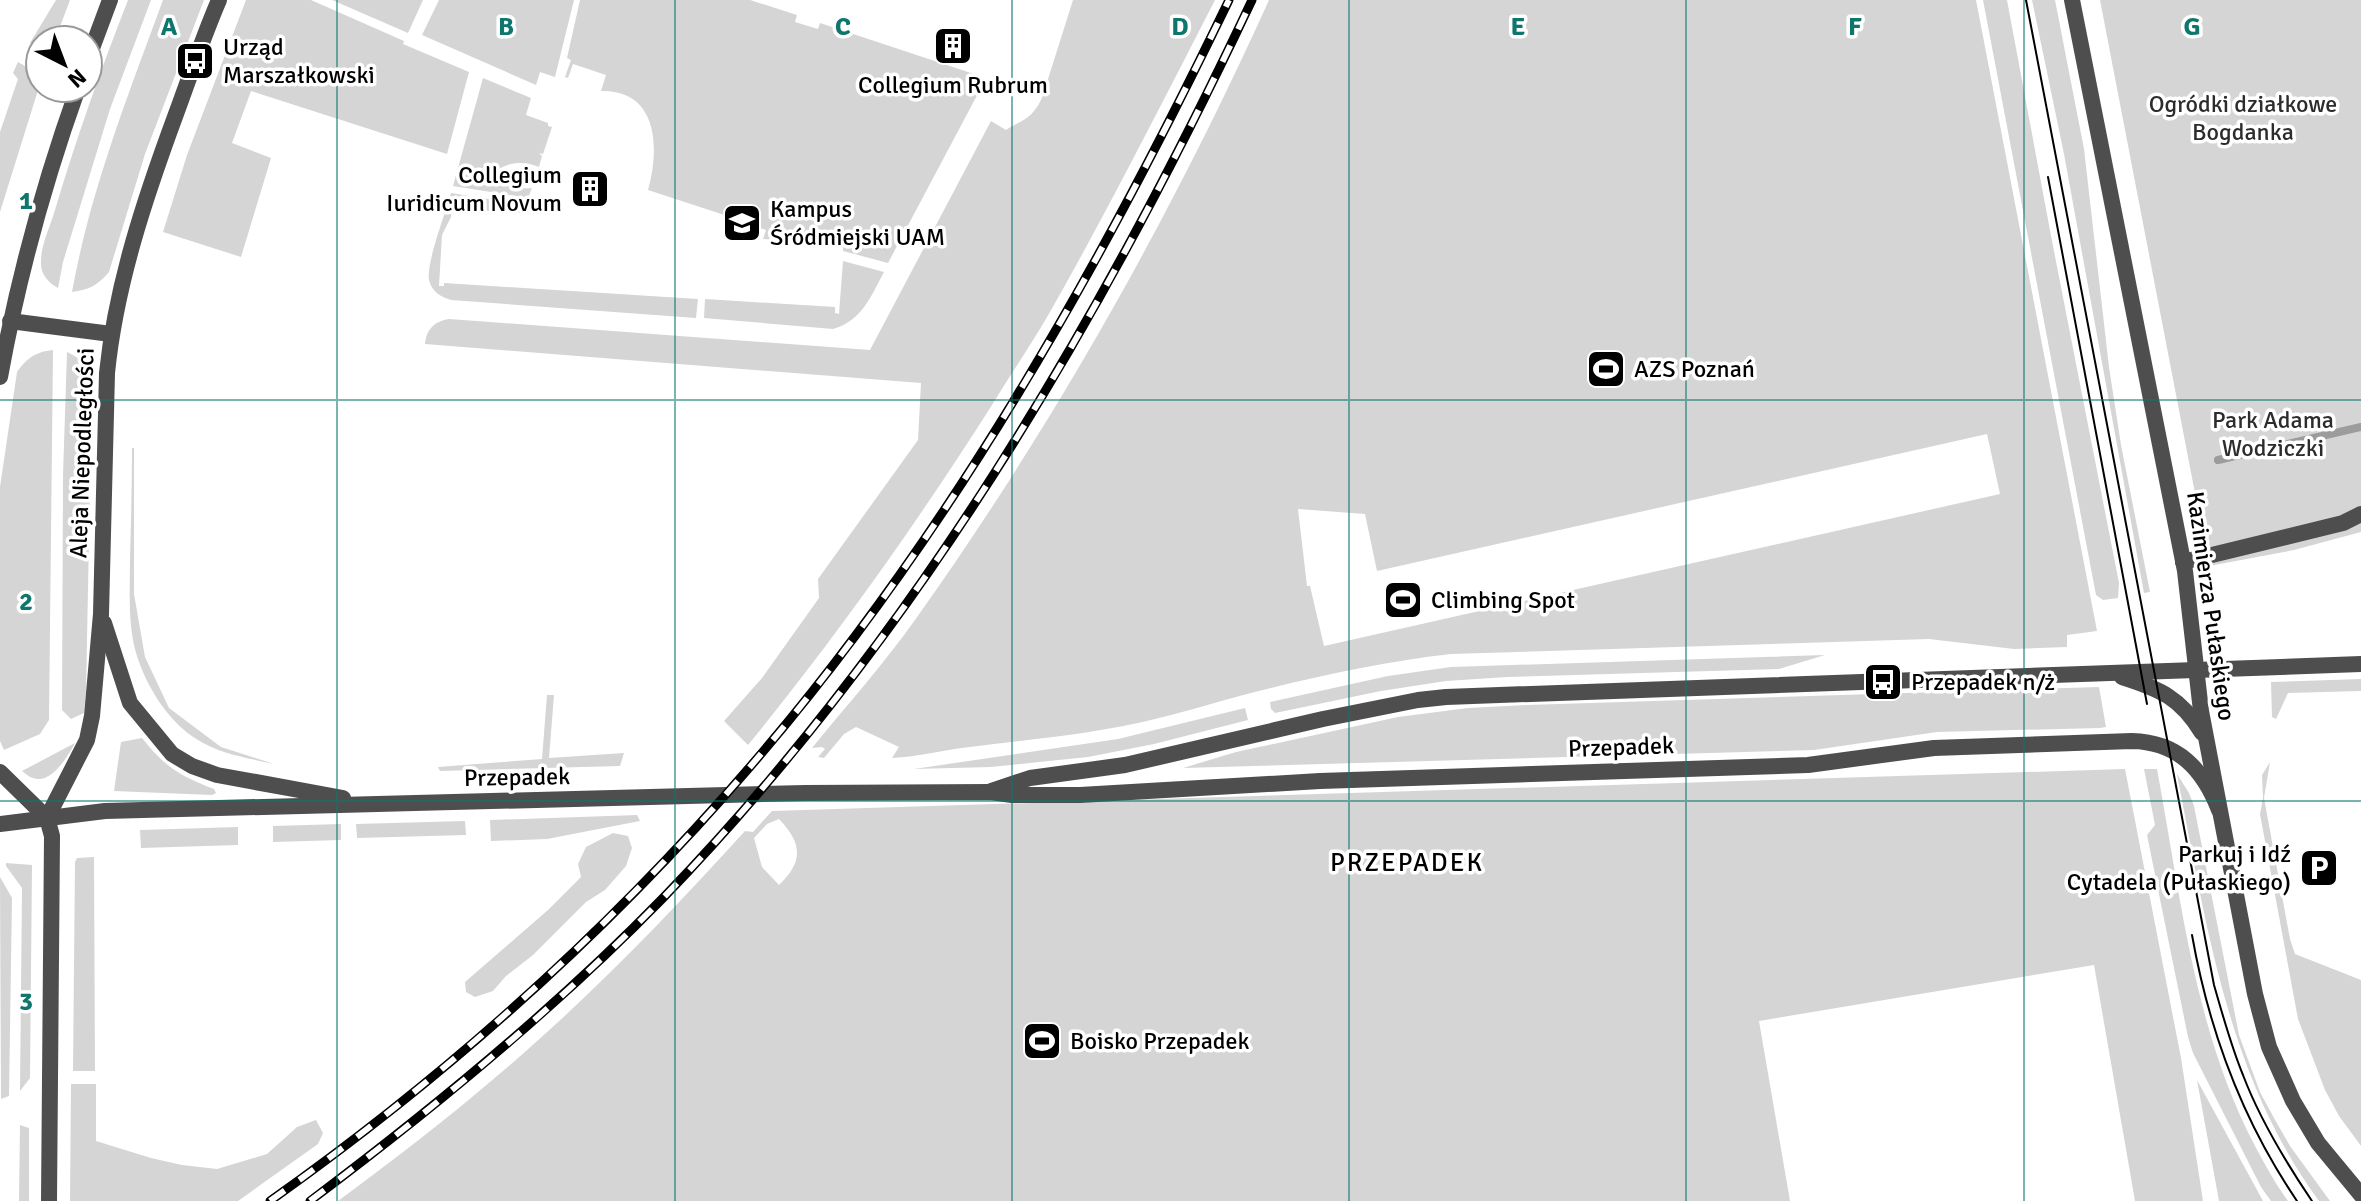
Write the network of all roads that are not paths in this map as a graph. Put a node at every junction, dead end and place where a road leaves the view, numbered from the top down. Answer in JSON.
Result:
{"nodes":[{"id":1,"x":110,"y":0,"type":"edge"},
{"id":2,"x":219,"y":0,"type":"edge"},
{"id":3,"x":2072,"y":0,"type":"edge"},
{"id":4,"x":101,"y":24,"type":"edge"},
{"id":5,"x":73,"y":104,"type":"edge"},
{"id":6,"x":10,"y":321,"type":"junction"},
{"id":7,"x":111,"y":334,"type":"junction"},
{"id":8,"x":0,"y":377,"type":"edge"},
{"id":9,"x":2361,"y":514,"type":"edge"},
{"id":10,"x":2183,"y":562,"type":"junction"},
{"id":11,"x":101,"y":614,"type":"junction"},
{"id":12,"x":2361,"y":664,"type":"edge"},
{"id":13,"x":2196,"y":670,"type":"junction"},
{"id":14,"x":2109,"y":673,"type":"junction"},
{"id":15,"x":2206,"y":740,"type":"junction"},
{"id":16,"x":0,"y":772,"type":"edge"},
{"id":17,"x":990,"y":792,"type":"junction"},
{"id":18,"x":386,"y":805,"type":"junction"},
{"id":19,"x":2219,"y":810,"type":"junction"},
{"id":20,"x":47,"y":818,"type":"junction"},
{"id":21,"x":0,"y":824,"type":"edge"},
{"id":22,"x":2361,"y":1195,"type":"edge"},
{"id":23,"x":49,"y":1201,"type":"edge"}],
"edges":[{"from":1,"to":4,"type":"street"},
{"from":2,"to":7,"type":"street","name":"Aleja Niepodległości"},
{"from":3,"to":10,"type":"street","name":"Kazimierza Pułaskiego"},
{"from":5,"to":6,"type":"street"},
{"from":6,"to":7,"type":"street"},
{"from":6,"to":8,"type":"street"},
{"from":7,"to":11,"type":"street","name":"Aleja Niepodległości"},
{"from":9,"to":10,"type":"street"},
{"from":10,"to":13,"type":"street","name":"Kazimierza Pułaskiego"},
{"from":11,"to":18,"type":"street"},
{"from":11,"to":20,"type":"street","name":"Aleja Niepodległości"},
{"from":12,"to":13,"type":"street","name":"Przepadek"},
{"from":13,"to":14,"type":"street","name":"Przepadek"},
{"from":13,"to":15,"type":"street","name":"Kazimierza Pułaskiego"},
{"from":14,"to":15,"type":"street"},
{"from":14,"to":17,"type":"street","name":"Przepadek"},
{"from":15,"to":19,"type":"street","name":"Kazimierza Pułaskiego"},
{"from":16,"to":20,"type":"street"},
{"from":17,"to":18,"type":"street","name":"Przepadek"},
{"from":17,"to":19,"type":"street","name":"Przepadek"},
{"from":18,"to":20,"type":"street","name":"Przepadek"},
{"from":19,"to":22,"type":"street","name":"Kazimierza Pułaskiego"},
{"from":20,"to":21,"type":"street","name":"Przepadek"},
{"from":20,"to":23,"type":"street"}]}
